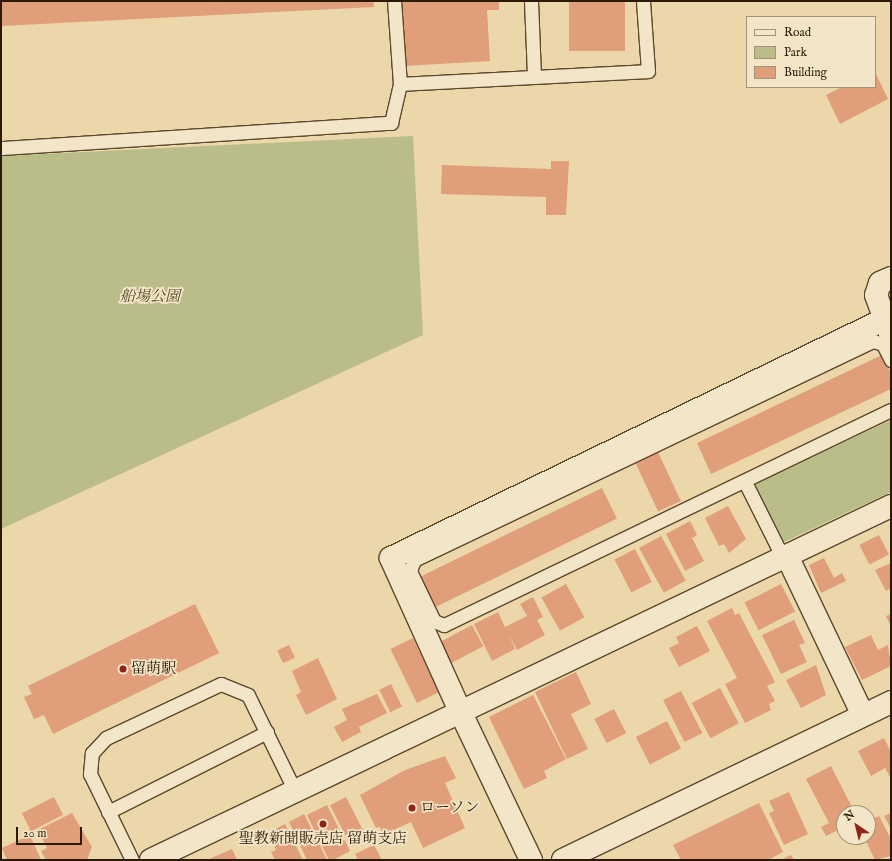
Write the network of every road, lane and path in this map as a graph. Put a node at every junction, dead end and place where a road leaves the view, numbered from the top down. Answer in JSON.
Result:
{"nodes":[{"id":1,"x":394,"y":1,"type":"edge"},
{"id":2,"x":531,"y":1,"type":"edge"},
{"id":3,"x":643,"y":1,"type":"edge"},
{"id":4,"x":534,"y":78,"type":"junction"},
{"id":5,"x":400,"y":84,"type":"junction"},
{"id":6,"x":1,"y":148,"type":"edge"},
{"id":7,"x":891,"y":278,"type":"edge"},
{"id":8,"x":887,"y":328,"type":"edge"},
{"id":9,"x":891,"y":360,"type":"edge"},
{"id":10,"x":891,"y":410,"type":"edge"},
{"id":11,"x":745,"y":482,"type":"junction"},
{"id":12,"x":891,"y":506,"type":"edge"},
{"id":13,"x":785,"y":557,"type":"junction"},
{"id":14,"x":891,"y":702,"type":"edge"},
{"id":15,"x":460,"y":711,"type":"junction"},
{"id":16,"x":862,"y":715,"type":"junction"},
{"id":17,"x":267,"y":732,"type":"junction"},
{"id":18,"x":295,"y":791,"type":"junction"},
{"id":19,"x":108,"y":812,"type":"junction"},
{"id":20,"x":132,"y":860,"type":"edge"},
{"id":21,"x":151,"y":860,"type":"edge"},
{"id":22,"x":531,"y":860,"type":"edge"},
{"id":23,"x":563,"y":860,"type":"edge"}],
"edges":[{"from":1,"to":5,"type":"lane"},
{"from":2,"to":4,"type":"lane"},
{"from":3,"to":4,"type":"lane"},
{"from":4,"to":5,"type":"lane"},
{"from":5,"to":6,"type":"lane"},
{"from":7,"to":8,"type":"street"},
{"from":8,"to":15,"type":"street"},
{"from":9,"to":11,"type":"lane"},
{"from":10,"to":11,"type":"lane"},
{"from":11,"to":13,"type":"lane"},
{"from":12,"to":13,"type":"street"},
{"from":13,"to":15,"type":"street"},
{"from":13,"to":16,"type":"street"},
{"from":14,"to":16,"type":"street"},
{"from":15,"to":18,"type":"street"},
{"from":15,"to":22,"type":"street"},
{"from":16,"to":23,"type":"street"},
{"from":17,"to":18,"type":"lane"},
{"from":17,"to":19,"type":"lane"},
{"from":17,"to":19,"type":"lane"},
{"from":18,"to":21,"type":"street"},
{"from":19,"to":20,"type":"lane"}]}
